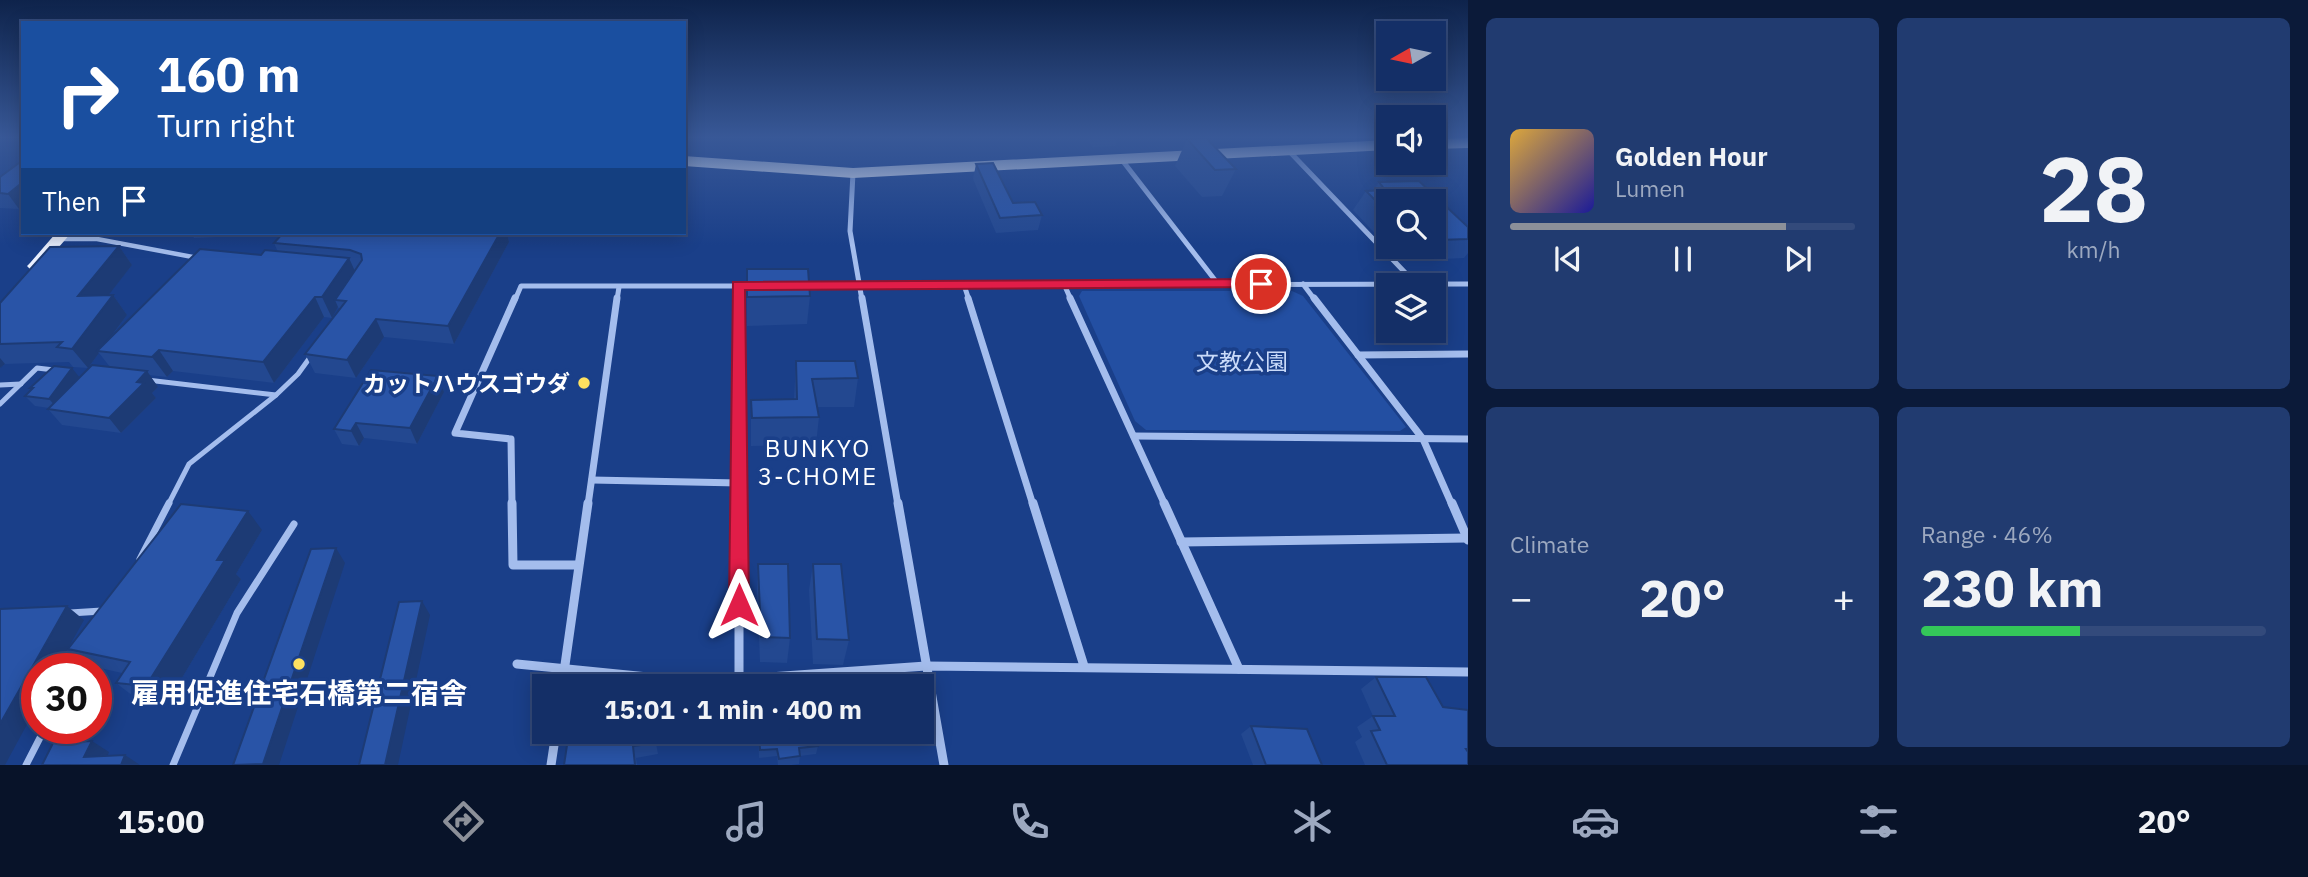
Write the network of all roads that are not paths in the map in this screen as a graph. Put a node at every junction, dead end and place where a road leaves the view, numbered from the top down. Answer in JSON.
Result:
{"nodes":[{"id":1,"x":853,"y":173,"type":"edge"},
{"id":2,"x":1133,"y":174,"type":"edge"},
{"id":3,"x":1311,"y":174,"type":"edge"},
{"id":4,"x":62,"y":236,"type":"edge"},
{"id":5,"x":209,"y":260,"type":"edge"},
{"id":6,"x":1406,"y":273,"type":"edge"},
{"id":7,"x":23,"y":279,"type":"edge"},
{"id":8,"x":1064,"y":284,"type":"junction"},
{"id":9,"x":1218,"y":284,"type":"junction"},
{"id":10,"x":1303,"y":284,"type":"junction"},
{"id":11,"x":1376,"y":284,"type":"edge"},
{"id":12,"x":1446,"y":284,"type":"edge"},
{"id":13,"x":1468,"y":284,"type":"edge"},
{"id":14,"x":964,"y":285,"type":"junction"},
{"id":15,"x":738,"y":286,"type":"junction"},
{"id":16,"x":765,"y":286,"type":"edge"},
{"id":17,"x":792,"y":286,"type":"edge"},
{"id":18,"x":859,"y":286,"type":"junction"},
{"id":19,"x":619,"y":287,"type":"junction"},
{"id":20,"x":314,"y":352,"type":"edge"},
{"id":21,"x":1468,"y":354,"type":"edge"},
{"id":22,"x":1358,"y":355,"type":"junction"},
{"id":23,"x":64,"y":371,"type":"edge"},
{"id":24,"x":144,"y":380,"type":"edge"},
{"id":25,"x":21,"y":384,"type":"junction"},
{"id":26,"x":0,"y":385,"type":"edge"},
{"id":27,"x":276,"y":395,"type":"junction"},
{"id":28,"x":0,"y":404,"type":"edge"},
{"id":29,"x":1134,"y":436,"type":"junction"},
{"id":30,"x":1423,"y":439,"type":"junction"},
{"id":31,"x":1468,"y":439,"type":"edge"},
{"id":32,"x":592,"y":480,"type":"junction"},
{"id":33,"x":739,"y":483,"type":"junction"},
{"id":34,"x":294,"y":524,"type":"dead end"},
{"id":35,"x":1465,"y":526,"type":"edge"},
{"id":36,"x":1468,"y":539,"type":"edge"},
{"id":37,"x":1181,"y":542,"type":"junction"},
{"id":38,"x":578,"y":565,"type":"junction"},
{"id":39,"x":136,"y":566,"type":"edge"},
{"id":40,"x":66,"y":613,"type":"edge"},
{"id":41,"x":100,"y":623,"type":"edge"},
{"id":42,"x":88,"y":646,"type":"edge"},
{"id":43,"x":84,"y":653,"type":"edge"},
{"id":44,"x":517,"y":664,"type":"dead end"},
{"id":45,"x":926,"y":666,"type":"junction"},
{"id":46,"x":1084,"y":666,"type":"junction"},
{"id":47,"x":564,"y":669,"type":"junction"},
{"id":48,"x":1239,"y":669,"type":"junction"},
{"id":49,"x":1468,"y":672,"type":"edge"},
{"id":50,"x":563,"y":674,"type":"edge"},
{"id":51,"x":616,"y":674,"type":"edge"},
{"id":52,"x":739,"y":674,"type":"edge"},
{"id":53,"x":811,"y":674,"type":"edge"},
{"id":54,"x":37,"y":744,"type":"edge"},
{"id":55,"x":554,"y":744,"type":"edge"},
{"id":56,"x":26,"y":765,"type":"edge"},
{"id":57,"x":173,"y":765,"type":"edge"},
{"id":58,"x":551,"y":765,"type":"edge"},
{"id":59,"x":944,"y":765,"type":"edge"}],
"edges":[{"from":1,"to":18,"type":"street"},
{"from":2,"to":9,"type":"street"},
{"from":3,"to":6,"type":"street"},
{"from":4,"to":5,"type":"lane"},
{"from":4,"to":7,"type":"main road"},
{"from":8,"to":9,"type":"street"},
{"from":8,"to":14,"type":"street"},
{"from":8,"to":29,"type":"street"},
{"from":9,"to":10,"type":"street"},
{"from":10,"to":11,"type":"street"},
{"from":10,"to":22,"type":"street"},
{"from":12,"to":13,"type":"street"},
{"from":14,"to":18,"type":"street"},
{"from":14,"to":46,"type":"street"},
{"from":15,"to":16,"type":"street"},
{"from":15,"to":19,"type":"street"},
{"from":15,"to":33,"type":"street"},
{"from":17,"to":18,"type":"street"},
{"from":18,"to":45,"type":"street"},
{"from":19,"to":32,"type":"street"},
{"from":19,"to":38,"type":"street"},
{"from":20,"to":27,"type":"lane"},
{"from":21,"to":22,"type":"street"},
{"from":22,"to":30,"type":"street"},
{"from":23,"to":25,"type":"lane"},
{"from":24,"to":27,"type":"lane"},
{"from":25,"to":26,"type":"lane"},
{"from":25,"to":28,"type":"lane"},
{"from":27,"to":39,"type":"lane"},
{"from":29,"to":30,"type":"street"},
{"from":29,"to":37,"type":"street"},
{"from":30,"to":31,"type":"street"},
{"from":30,"to":35,"type":"street"},
{"from":32,"to":33,"type":"street"},
{"from":32,"to":38,"type":"street"},
{"from":33,"to":52,"type":"street"},
{"from":34,"to":57,"type":"lane"},
{"from":35,"to":36,"type":"street"},
{"from":36,"to":37,"type":"street"},
{"from":37,"to":48,"type":"street"},
{"from":38,"to":47,"type":"street"},
{"from":40,"to":41,"type":"lane"},
{"from":42,"to":43,"type":"lane"},
{"from":44,"to":47,"type":"street"},
{"from":45,"to":46,"type":"street"},
{"from":45,"to":53,"type":"street"},
{"from":45,"to":59,"type":"street"},
{"from":46,"to":48,"type":"street"},
{"from":47,"to":50,"type":"street"},
{"from":47,"to":51,"type":"street"},
{"from":48,"to":49,"type":"street"},
{"from":54,"to":56,"type":"lane"},
{"from":55,"to":58,"type":"street"}]}
